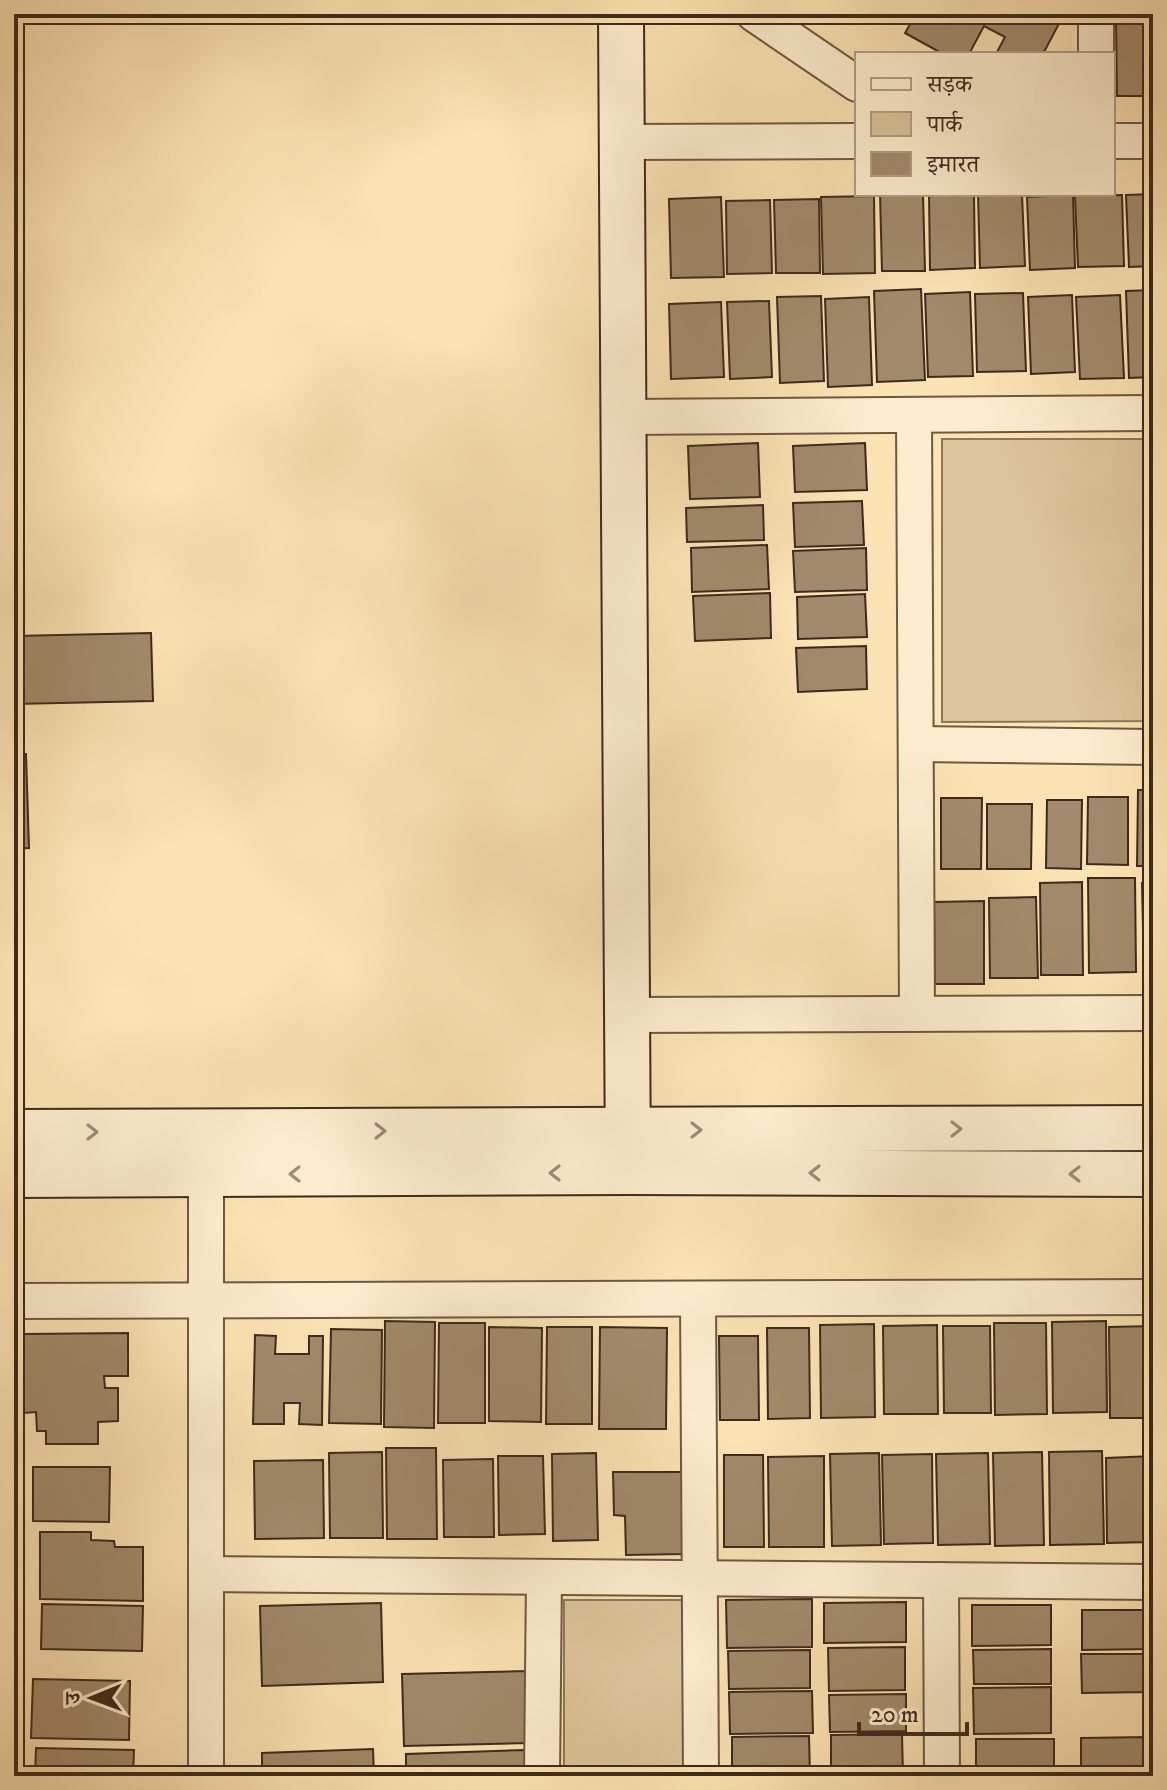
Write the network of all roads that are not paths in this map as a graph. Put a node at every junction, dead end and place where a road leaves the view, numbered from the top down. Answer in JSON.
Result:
{"nodes":[{"id":1,"x":621,"y":14,"type":"edge"},
{"id":2,"x":754,"y":14,"type":"edge"},
{"id":3,"x":1096,"y":14,"type":"edge"},
{"id":4,"x":1096,"y":52,"type":"edge"},
{"id":5,"x":855,"y":83,"type":"edge"},
{"id":6,"x":855,"y":141,"type":"edge"},
{"id":7,"x":1115,"y":141,"type":"edge"},
{"id":8,"x":1153,"y":141,"type":"edge"},
{"id":9,"x":622,"y":142,"type":"junction"},
{"id":10,"x":1153,"y":413,"type":"edge"},
{"id":11,"x":914,"y":415,"type":"junction"},
{"id":12,"x":623,"y":417,"type":"junction"},
{"id":13,"x":916,"y":744,"type":"junction"},
{"id":14,"x":1153,"y":747,"type":"edge"},
{"id":15,"x":1153,"y":1013,"type":"edge"},
{"id":16,"x":917,"y":1014,"type":"junction"},
{"id":17,"x":627,"y":1015,"type":"junction"},
{"id":18,"x":1153,"y":1128,"type":"edge"},
{"id":19,"x":206,"y":1131,"type":"junction"},
{"id":20,"x":14,"y":1132,"type":"edge"},
{"id":21,"x":627,"y":1151,"type":"junction"},
{"id":22,"x":206,"y":1174,"type":"junction"},
{"id":23,"x":1153,"y":1174,"type":"edge"},
{"id":24,"x":14,"y":1175,"type":"edge"},
{"id":25,"x":1153,"y":1297,"type":"edge"},
{"id":26,"x":698,"y":1299,"type":"junction"},
{"id":27,"x":14,"y":1301,"type":"edge"},
{"id":28,"x":206,"y":1302,"type":"junction"},
{"id":29,"x":206,"y":1574,"type":"junction"},
{"id":30,"x":544,"y":1577,"type":"junction"},
{"id":31,"x":700,"y":1578,"type":"junction"},
{"id":32,"x":941,"y":1580,"type":"junction"},
{"id":33,"x":1153,"y":1582,"type":"edge"},
{"id":34,"x":206,"y":1776,"type":"edge"},
{"id":35,"x":542,"y":1776,"type":"edge"},
{"id":36,"x":701,"y":1776,"type":"edge"},
{"id":37,"x":942,"y":1776,"type":"edge"}],
"edges":[{"from":1,"to":9,"type":"street"},
{"from":2,"to":5,"type":"street"},
{"from":3,"to":4,"type":"street"},
{"from":6,"to":9,"type":"street"},
{"from":7,"to":8,"type":"street"},
{"from":9,"to":12,"type":"street"},
{"from":10,"to":11,"type":"street"},
{"from":11,"to":12,"type":"street"},
{"from":11,"to":13,"type":"street"},
{"from":12,"to":17,"type":"street"},
{"from":13,"to":14,"type":"street"},
{"from":13,"to":16,"type":"street"},
{"from":15,"to":16,"type":"street"},
{"from":16,"to":17,"type":"street"},
{"from":17,"to":21,"type":"street"},
{"from":21,"to":18,"type":"street","one_way":true},
{"from":20,"to":19,"type":"street","one_way":true},
{"from":19,"to":21,"type":"street","one_way":true},
{"from":19,"to":22,"type":"street"},
{"from":21,"to":22,"type":"street","one_way":true},
{"from":23,"to":21,"type":"street","one_way":true},
{"from":22,"to":24,"type":"street"},
{"from":22,"to":28,"type":"street"},
{"from":25,"to":26,"type":"street"},
{"from":26,"to":28,"type":"street"},
{"from":26,"to":31,"type":"street"},
{"from":27,"to":28,"type":"street"},
{"from":28,"to":29,"type":"street"},
{"from":29,"to":30,"type":"street"},
{"from":29,"to":34,"type":"street"},
{"from":30,"to":31,"type":"street"},
{"from":30,"to":35,"type":"street"},
{"from":31,"to":32,"type":"street"},
{"from":31,"to":36,"type":"street"},
{"from":32,"to":33,"type":"street"},
{"from":32,"to":37,"type":"street"}]}
